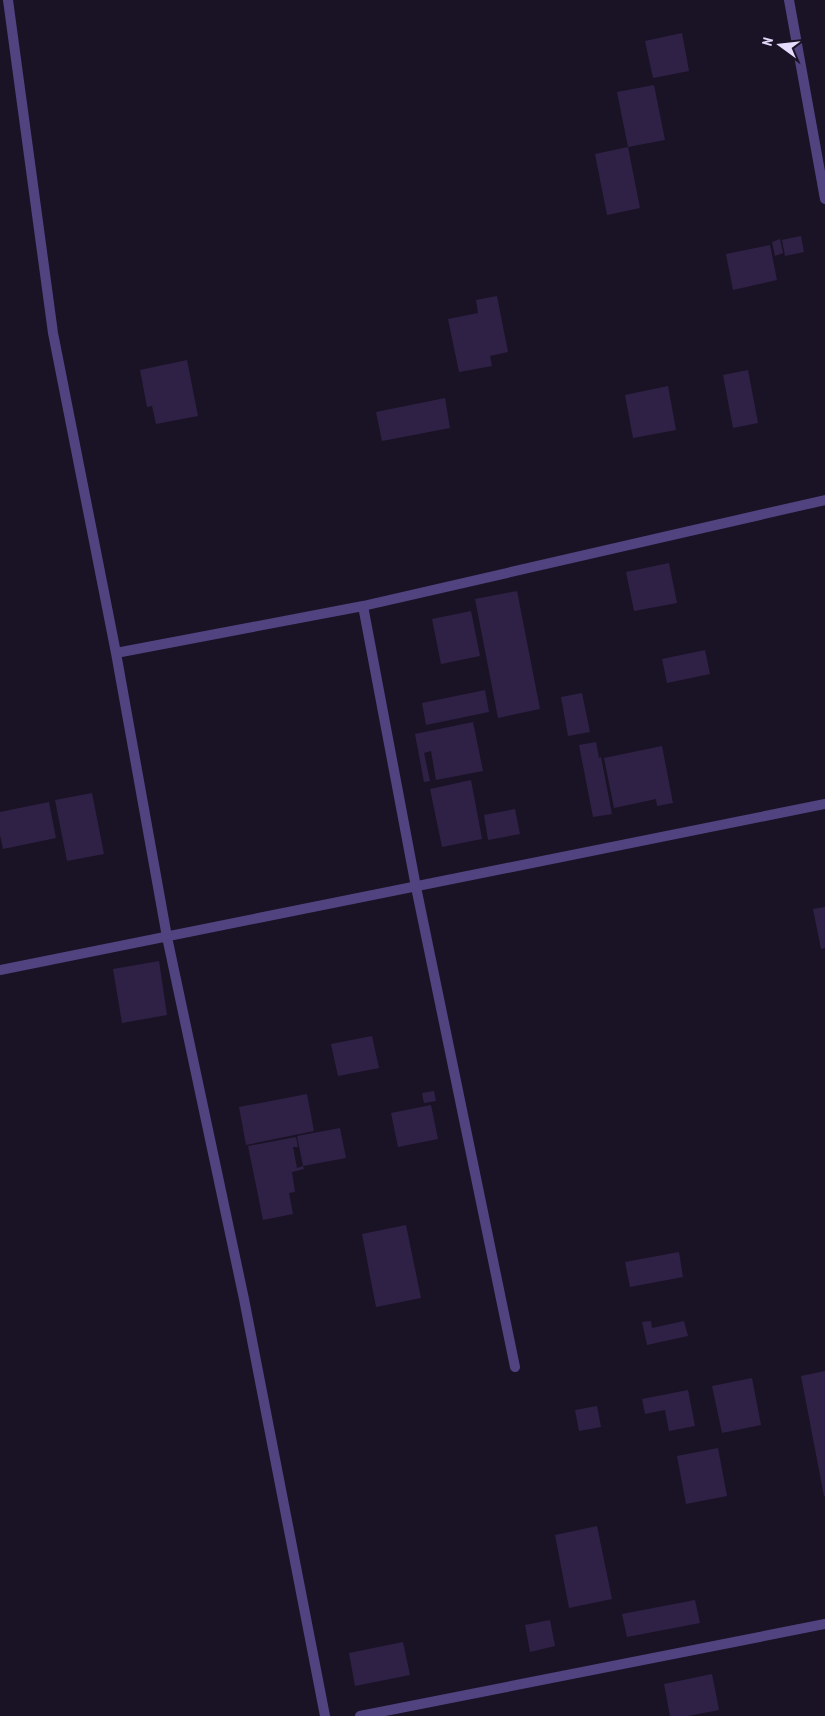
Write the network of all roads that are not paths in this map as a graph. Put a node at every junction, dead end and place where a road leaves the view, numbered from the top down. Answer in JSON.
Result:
{"nodes":[{"id":1,"x":8,"y":0,"type":"edge"},
{"id":2,"x":789,"y":0,"type":"edge"},
{"id":3,"x":825,"y":199,"type":"edge"},
{"id":4,"x":825,"y":500,"type":"edge"},
{"id":5,"x":363,"y":606,"type":"junction"},
{"id":6,"x":116,"y":653,"type":"junction"},
{"id":7,"x":825,"y":804,"type":"edge"},
{"id":8,"x":416,"y":887,"type":"junction"},
{"id":9,"x":167,"y":937,"type":"junction"},
{"id":10,"x":0,"y":970,"type":"edge"},
{"id":11,"x":515,"y":1367,"type":"dead end"},
{"id":12,"x":825,"y":1624,"type":"edge"},
{"id":13,"x":325,"y":1716,"type":"edge"},
{"id":14,"x":360,"y":1716,"type":"edge"}],
"edges":[{"from":1,"to":6,"type":"street"},
{"from":2,"to":3,"type":"street"},
{"from":4,"to":5,"type":"street"},
{"from":5,"to":6,"type":"street"},
{"from":5,"to":8,"type":"street"},
{"from":6,"to":9,"type":"street"},
{"from":7,"to":8,"type":"street"},
{"from":8,"to":9,"type":"street"},
{"from":8,"to":11,"type":"street"},
{"from":9,"to":10,"type":"street"},
{"from":9,"to":13,"type":"street"},
{"from":12,"to":14,"type":"street"}]}
